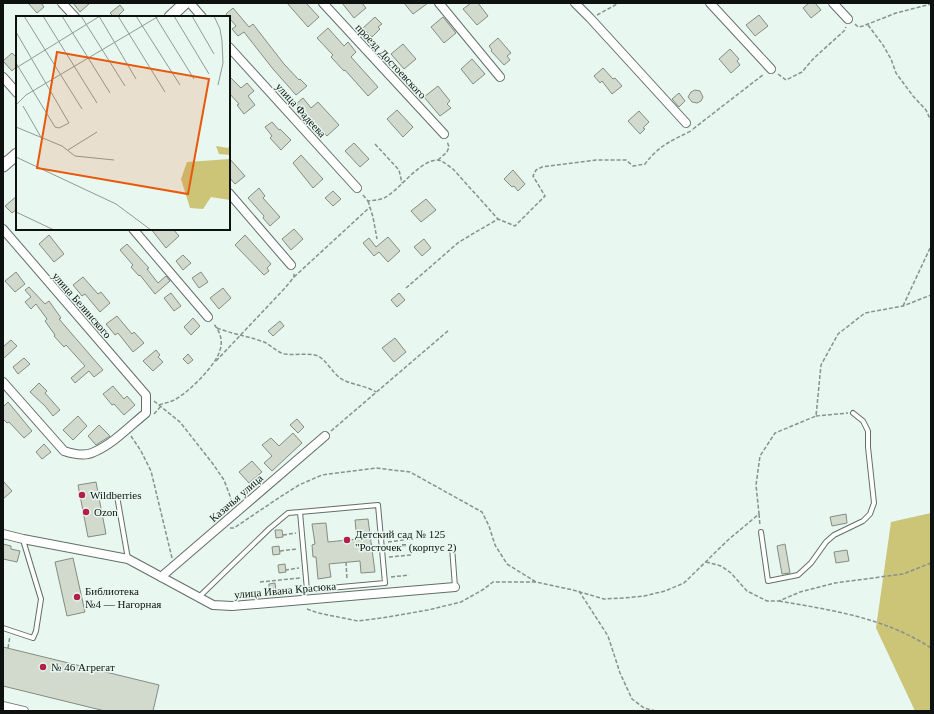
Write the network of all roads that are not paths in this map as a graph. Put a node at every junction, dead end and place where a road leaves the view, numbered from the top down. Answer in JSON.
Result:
{"nodes":[{"id":1,"x":62,"y":3,"type":"edge"},
{"id":2,"x":185,"y":3,"type":"edge"},
{"id":3,"x":190,"y":3,"type":"edge"},
{"id":4,"x":323,"y":3,"type":"edge"},
{"id":5,"x":439,"y":3,"type":"edge"},
{"id":6,"x":575,"y":3,"type":"edge"},
{"id":7,"x":710,"y":3,"type":"edge"},
{"id":8,"x":833,"y":3,"type":"edge"},
{"id":9,"x":74,"y":16,"type":"edge"},
{"id":10,"x":171,"y":16,"type":"edge"},
{"id":11,"x":201,"y":16,"type":"edge"},
{"id":12,"x":848,"y":19,"type":"road end"},
{"id":13,"x":230,"y":48,"type":"edge"},
{"id":14,"x":771,"y":68,"type":"road end"},
{"id":15,"x":3,"y":77,"type":"edge"},
{"id":16,"x":500,"y":77,"type":"dead end"},
{"id":17,"x":16,"y":92,"type":"edge"},
{"id":18,"x":686,"y":122,"type":"road end"},
{"id":19,"x":444,"y":134,"type":"road end"},
{"id":20,"x":16,"y":155,"type":"edge"},
{"id":21,"x":3,"y":166,"type":"edge"},
{"id":22,"x":357,"y":188,"type":"road end"},
{"id":23,"x":230,"y":194,"type":"edge"},
{"id":24,"x":3,"y":229,"type":"edge"},
{"id":25,"x":134,"y":230,"type":"edge"},
{"id":26,"x":291,"y":265,"type":"road end"},
{"id":27,"x":208,"y":317,"type":"road end"},
{"id":28,"x":3,"y":382,"type":"edge"},
{"id":29,"x":853,"y":413,"type":"road end"},
{"id":30,"x":325,"y":436,"type":"road end"},
{"id":31,"x":117,"y":496,"type":"dead end"},
{"id":32,"x":300,"y":512,"type":"junction"},
{"id":33,"x":761,"y":532,"type":"road end"},
{"id":34,"x":3,"y":534,"type":"edge"},
{"id":35,"x":23,"y":539,"type":"junction"},
{"id":36,"x":452,"y":548,"type":"dead end"},
{"id":37,"x":128,"y":559,"type":"junction"},
{"id":38,"x":161,"y":577,"type":"junction"},
{"id":39,"x":455,"y":587,"type":"joint"},
{"id":40,"x":199,"y":597,"type":"junction"},
{"id":41,"x":3,"y":628,"type":"edge"},
{"id":42,"x":3,"y":706,"type":"edge"},
{"id":43,"x":24,"y":711,"type":"edge"}],
"edges":[{"from":1,"to":9,"type":"street"},
{"from":2,"to":10,"type":"street"},
{"from":3,"to":11,"type":"street"},
{"from":4,"to":19,"type":"street","name":"проезд Достоевского"},
{"from":5,"to":16,"type":"street"},
{"from":6,"to":18,"type":"street"},
{"from":7,"to":14,"type":"street"},
{"from":8,"to":12,"type":"street"},
{"from":13,"to":22,"type":"street","name":"улица Фадеева"},
{"from":15,"to":17,"type":"street"},
{"from":20,"to":21,"type":"street"},
{"from":23,"to":26,"type":"street"},
{"from":24,"to":28,"type":"street","name":"улица Белинского"},
{"from":25,"to":27,"type":"street"},
{"from":29,"to":33,"type":"lane"},
{"from":30,"to":38,"type":"street","name":"Казачья улица"},
{"from":31,"to":37,"type":"lane"},
{"from":32,"to":32,"type":"lane"},
{"from":32,"to":40,"type":"lane"},
{"from":34,"to":35,"type":"street","name":"улица Ивана Красюка"},
{"from":35,"to":37,"type":"street","name":"улица Ивана Красюка"},
{"from":35,"to":41,"type":"lane"},
{"from":36,"to":39,"type":"lane"},
{"from":37,"to":38,"type":"street","name":"улица Ивана Красюка"},
{"from":38,"to":40,"type":"street","name":"улица Ивана Красюка"},
{"from":39,"to":40,"type":"street","name":"улица Ивана Красюка"},
{"from":42,"to":43,"type":"street"}]}
